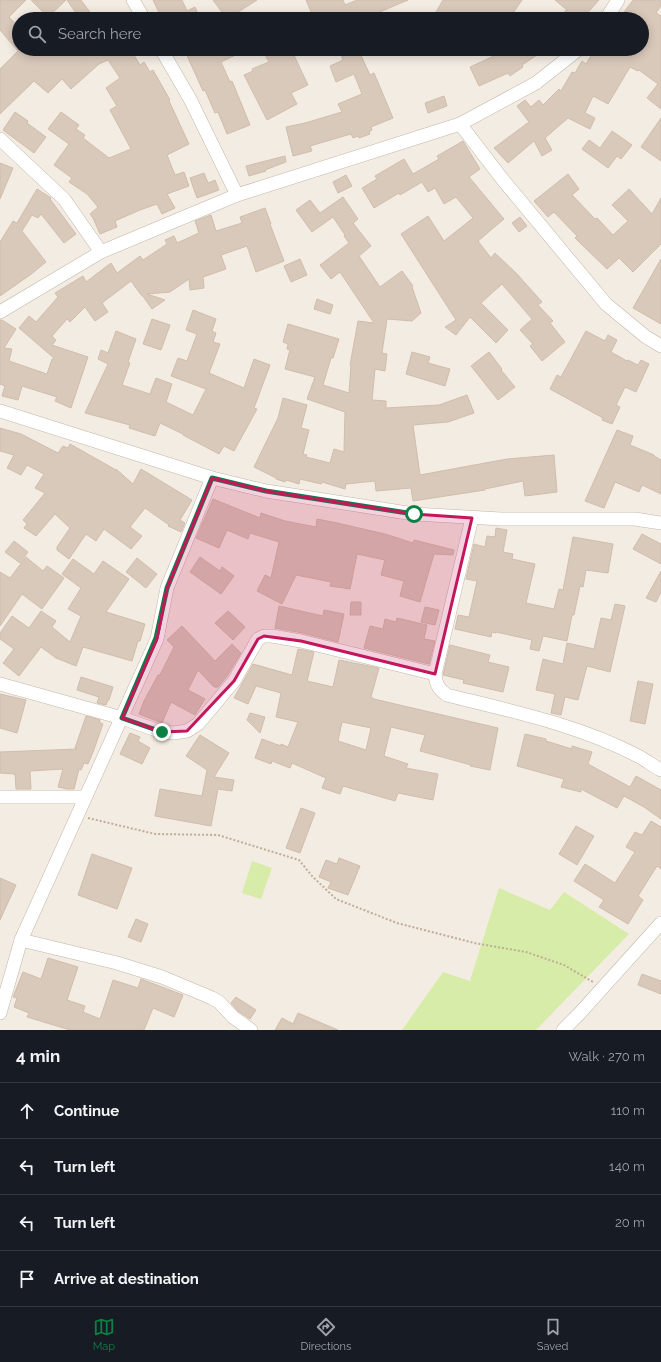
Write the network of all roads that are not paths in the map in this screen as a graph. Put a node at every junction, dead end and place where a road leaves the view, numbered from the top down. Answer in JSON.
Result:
{"nodes":[{"id":1,"x":133,"y":0,"type":"edge"},
{"id":2,"x":618,"y":0,"type":"edge"},
{"id":3,"x":140,"y":12,"type":"edge"},
{"id":4,"x":610,"y":12,"type":"edge"},
{"id":5,"x":165,"y":56,"type":"edge"},
{"id":6,"x":570,"y":56,"type":"edge"},
{"id":7,"x":460,"y":124,"type":"junction"},
{"id":8,"x":0,"y":139,"type":"edge"},
{"id":9,"x":237,"y":195,"type":"junction"},
{"id":10,"x":101,"y":252,"type":"junction"},
{"id":11,"x":0,"y":312,"type":"edge"},
{"id":12,"x":661,"y":346,"type":"edge"},
{"id":13,"x":0,"y":411,"type":"edge"},
{"id":14,"x":212,"y":478,"type":"junction"},
{"id":15,"x":472,"y":518,"type":"junction"},
{"id":16,"x":661,"y":523,"type":"edge"},
{"id":17,"x":435,"y":674,"type":"junction"},
{"id":18,"x":0,"y":684,"type":"edge"},
{"id":19,"x":122,"y":718,"type":"junction"},
{"id":20,"x":661,"y":770,"type":"edge"},
{"id":21,"x":0,"y":797,"type":"edge"},
{"id":22,"x":85,"y":797,"type":"junction"},
{"id":23,"x":661,"y":923,"type":"edge"},
{"id":24,"x":21,"y":940,"type":"junction"},
{"id":25,"x":0,"y":1013,"type":"edge"},
{"id":26,"x":251,"y":1030,"type":"edge"},
{"id":27,"x":563,"y":1030,"type":"edge"}],
"edges":[{"from":1,"to":3,"type":"street"},
{"from":2,"to":4,"type":"street"},
{"from":5,"to":9,"type":"street"},
{"from":6,"to":7,"type":"street"},
{"from":7,"to":9,"type":"street"},
{"from":7,"to":12,"type":"street"},
{"from":8,"to":10,"type":"street"},
{"from":9,"to":10,"type":"street"},
{"from":10,"to":11,"type":"street"},
{"from":13,"to":14,"type":"street"},
{"from":14,"to":15,"type":"street"},
{"from":14,"to":19,"type":"street"},
{"from":15,"to":16,"type":"street"},
{"from":15,"to":17,"type":"street"},
{"from":17,"to":19,"type":"street"},
{"from":17,"to":20,"type":"street"},
{"from":18,"to":19,"type":"street"},
{"from":19,"to":22,"type":"street"},
{"from":21,"to":22,"type":"street"},
{"from":22,"to":24,"type":"street"},
{"from":23,"to":27,"type":"street"},
{"from":24,"to":25,"type":"street"},
{"from":24,"to":26,"type":"street"}]}
